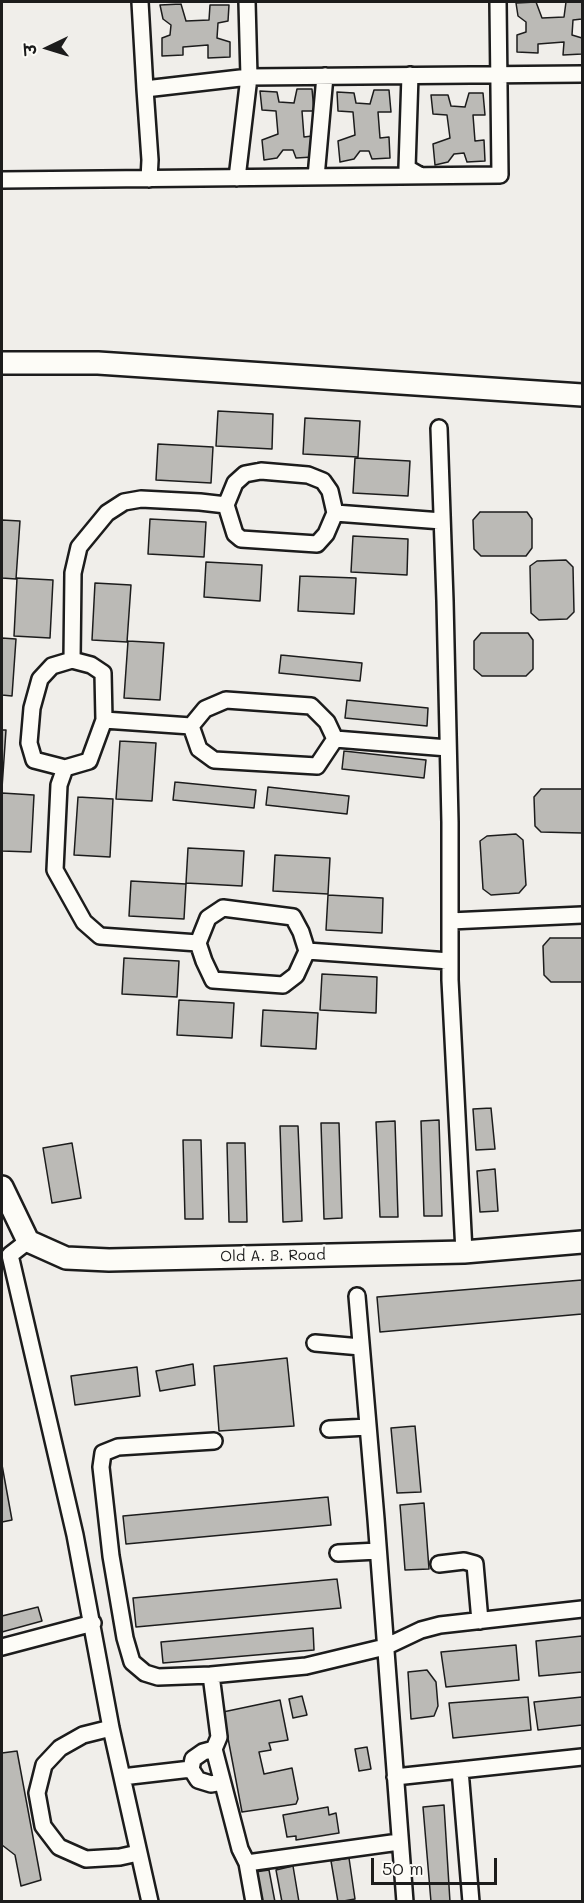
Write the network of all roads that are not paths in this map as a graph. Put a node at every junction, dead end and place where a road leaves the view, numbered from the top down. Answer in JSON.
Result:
{"nodes":[{"id":1,"x":140,"y":2,"type":"edge"},
{"id":2,"x":247,"y":2,"type":"edge"},
{"id":3,"x":498,"y":2,"type":"edge"},
{"id":4,"x":582,"y":74,"type":"edge"},
{"id":5,"x":410,"y":75,"type":"junction"},
{"id":6,"x":499,"y":75,"type":"junction"},
{"id":7,"x":325,"y":76,"type":"junction"},
{"id":8,"x":249,"y":77,"type":"junction"},
{"id":9,"x":146,"y":89,"type":"junction"},
{"id":10,"x":421,"y":176,"type":"junction"},
{"id":11,"x":316,"y":177,"type":"junction"},
{"id":12,"x":237,"y":178,"type":"junction"},
{"id":13,"x":149,"y":179,"type":"junction"},
{"id":14,"x":2,"y":180,"type":"edge"},
{"id":15,"x":2,"y":363,"type":"edge"},
{"id":16,"x":582,"y":394,"type":"edge"},
{"id":17,"x":439,"y":428,"type":"dead end"},
{"id":18,"x":226,"y":505,"type":"junction"},
{"id":19,"x":335,"y":513,"type":"junction"},
{"id":20,"x":442,"y":520,"type":"junction"},
{"id":21,"x":72,"y":660,"type":"junction"},
{"id":22,"x":104,"y":720,"type":"junction"},
{"id":23,"x":191,"y":726,"type":"junction"},
{"id":24,"x":335,"y":739,"type":"junction"},
{"id":25,"x":448,"y":748,"type":"junction"},
{"id":26,"x":65,"y":768,"type":"junction"},
{"id":27,"x":582,"y":915,"type":"edge"},
{"id":28,"x":450,"y":921,"type":"junction"},
{"id":29,"x":198,"y":943,"type":"junction"},
{"id":30,"x":307,"y":951,"type":"junction"},
{"id":31,"x":450,"y":961,"type":"junction"},
{"id":32,"x":2,"y":1187,"type":"edge"},
{"id":33,"x":28,"y":1241,"type":"junction"},
{"id":34,"x":582,"y":1242,"type":"edge"},
{"id":35,"x":464,"y":1252,"type":"junction"},
{"id":36,"x":6,"y":1256,"type":"edge"},
{"id":37,"x":357,"y":1296,"type":"dead end"},
{"id":38,"x":315,"y":1343,"type":"dead end"},
{"id":39,"x":361,"y":1347,"type":"junction"},
{"id":40,"x":368,"y":1427,"type":"junction"},
{"id":41,"x":329,"y":1429,"type":"dead end"},
{"id":42,"x":214,"y":1441,"type":"dead end"},
{"id":43,"x":378,"y":1551,"type":"junction"},
{"id":44,"x":338,"y":1554,"type":"dead end"},
{"id":45,"x":439,"y":1564,"type":"dead end"},
{"id":46,"x":582,"y":1609,"type":"edge"},
{"id":47,"x":480,"y":1621,"type":"junction"},
{"id":48,"x":93,"y":1623,"type":"junction"},
{"id":49,"x":2,"y":1647,"type":"edge"},
{"id":50,"x":385,"y":1647,"type":"junction"},
{"id":51,"x":211,"y":1675,"type":"junction"},
{"id":52,"x":111,"y":1728,"type":"junction"},
{"id":53,"x":214,"y":1749,"type":"junction"},
{"id":54,"x":582,"y":1757,"type":"edge"},
{"id":55,"x":190,"y":1769,"type":"junction"},
{"id":56,"x":460,"y":1770,"type":"junction"},
{"id":57,"x":122,"y":1777,"type":"junction"},
{"id":58,"x":395,"y":1778,"type":"junction"},
{"id":59,"x":222,"y":1782,"type":"junction"},
{"id":60,"x":399,"y":1842,"type":"junction"},
{"id":61,"x":138,"y":1853,"type":"junction"},
{"id":62,"x":247,"y":1863,"type":"junction"},
{"id":63,"x":150,"y":1902,"type":"edge"},
{"id":64,"x":254,"y":1902,"type":"edge"},
{"id":65,"x":405,"y":1902,"type":"edge"},
{"id":66,"x":471,"y":1902,"type":"edge"}],
"edges":[{"from":1,"to":9,"type":"street"},
{"from":2,"to":8,"type":"street"},
{"from":3,"to":6,"type":"street"},
{"from":4,"to":6,"type":"street"},
{"from":5,"to":6,"type":"street"},
{"from":5,"to":7,"type":"street"},
{"from":5,"to":10,"type":"street"},
{"from":6,"to":10,"type":"street"},
{"from":7,"to":8,"type":"street"},
{"from":7,"to":11,"type":"street"},
{"from":8,"to":9,"type":"street"},
{"from":8,"to":12,"type":"street"},
{"from":9,"to":13,"type":"street"},
{"from":10,"to":11,"type":"street"},
{"from":11,"to":12,"type":"street"},
{"from":12,"to":13,"type":"street"},
{"from":13,"to":14,"type":"street"},
{"from":15,"to":16,"type":"street"},
{"from":17,"to":20,"type":"street"},
{"from":18,"to":19,"type":"street"},
{"from":18,"to":19,"type":"street"},
{"from":18,"to":21,"type":"street"},
{"from":19,"to":20,"type":"street"},
{"from":20,"to":25,"type":"street"},
{"from":21,"to":22,"type":"street"},
{"from":21,"to":26,"type":"street"},
{"from":22,"to":23,"type":"street"},
{"from":22,"to":26,"type":"street"},
{"from":23,"to":24,"type":"street"},
{"from":23,"to":24,"type":"street"},
{"from":24,"to":25,"type":"street"},
{"from":25,"to":28,"type":"street"},
{"from":26,"to":29,"type":"street"},
{"from":27,"to":28,"type":"street"},
{"from":28,"to":31,"type":"street"},
{"from":29,"to":30,"type":"street"},
{"from":29,"to":30,"type":"street"},
{"from":30,"to":31,"type":"street"},
{"from":31,"to":35,"type":"street"},
{"from":32,"to":33,"type":"street"},
{"from":33,"to":35,"type":"street","name":"Old A. B. Road"},
{"from":33,"to":36,"type":"street"},
{"from":34,"to":35,"type":"street","name":"Old A. B. Road"},
{"from":36,"to":48,"type":"street"},
{"from":37,"to":39,"type":"street"},
{"from":38,"to":39,"type":"street"},
{"from":39,"to":40,"type":"street"},
{"from":40,"to":41,"type":"street"},
{"from":40,"to":43,"type":"street"},
{"from":42,"to":51,"type":"street"},
{"from":43,"to":44,"type":"street"},
{"from":43,"to":50,"type":"street"},
{"from":45,"to":47,"type":"street"},
{"from":46,"to":47,"type":"street"},
{"from":47,"to":50,"type":"street"},
{"from":48,"to":49,"type":"street"},
{"from":48,"to":52,"type":"street"},
{"from":50,"to":51,"type":"street"},
{"from":50,"to":58,"type":"street"},
{"from":51,"to":53,"type":"street"},
{"from":52,"to":57,"type":"street"},
{"from":52,"to":61,"type":"street"},
{"from":53,"to":55,"type":"street"},
{"from":53,"to":59,"type":"street"},
{"from":54,"to":56,"type":"street"},
{"from":55,"to":57,"type":"street"},
{"from":55,"to":59,"type":"street"},
{"from":56,"to":58,"type":"street"},
{"from":56,"to":66,"type":"street"},
{"from":57,"to":61,"type":"street"},
{"from":58,"to":60,"type":"street"},
{"from":59,"to":62,"type":"street"},
{"from":60,"to":62,"type":"street"},
{"from":60,"to":65,"type":"street"},
{"from":61,"to":63,"type":"street"},
{"from":62,"to":64,"type":"street"}]}
